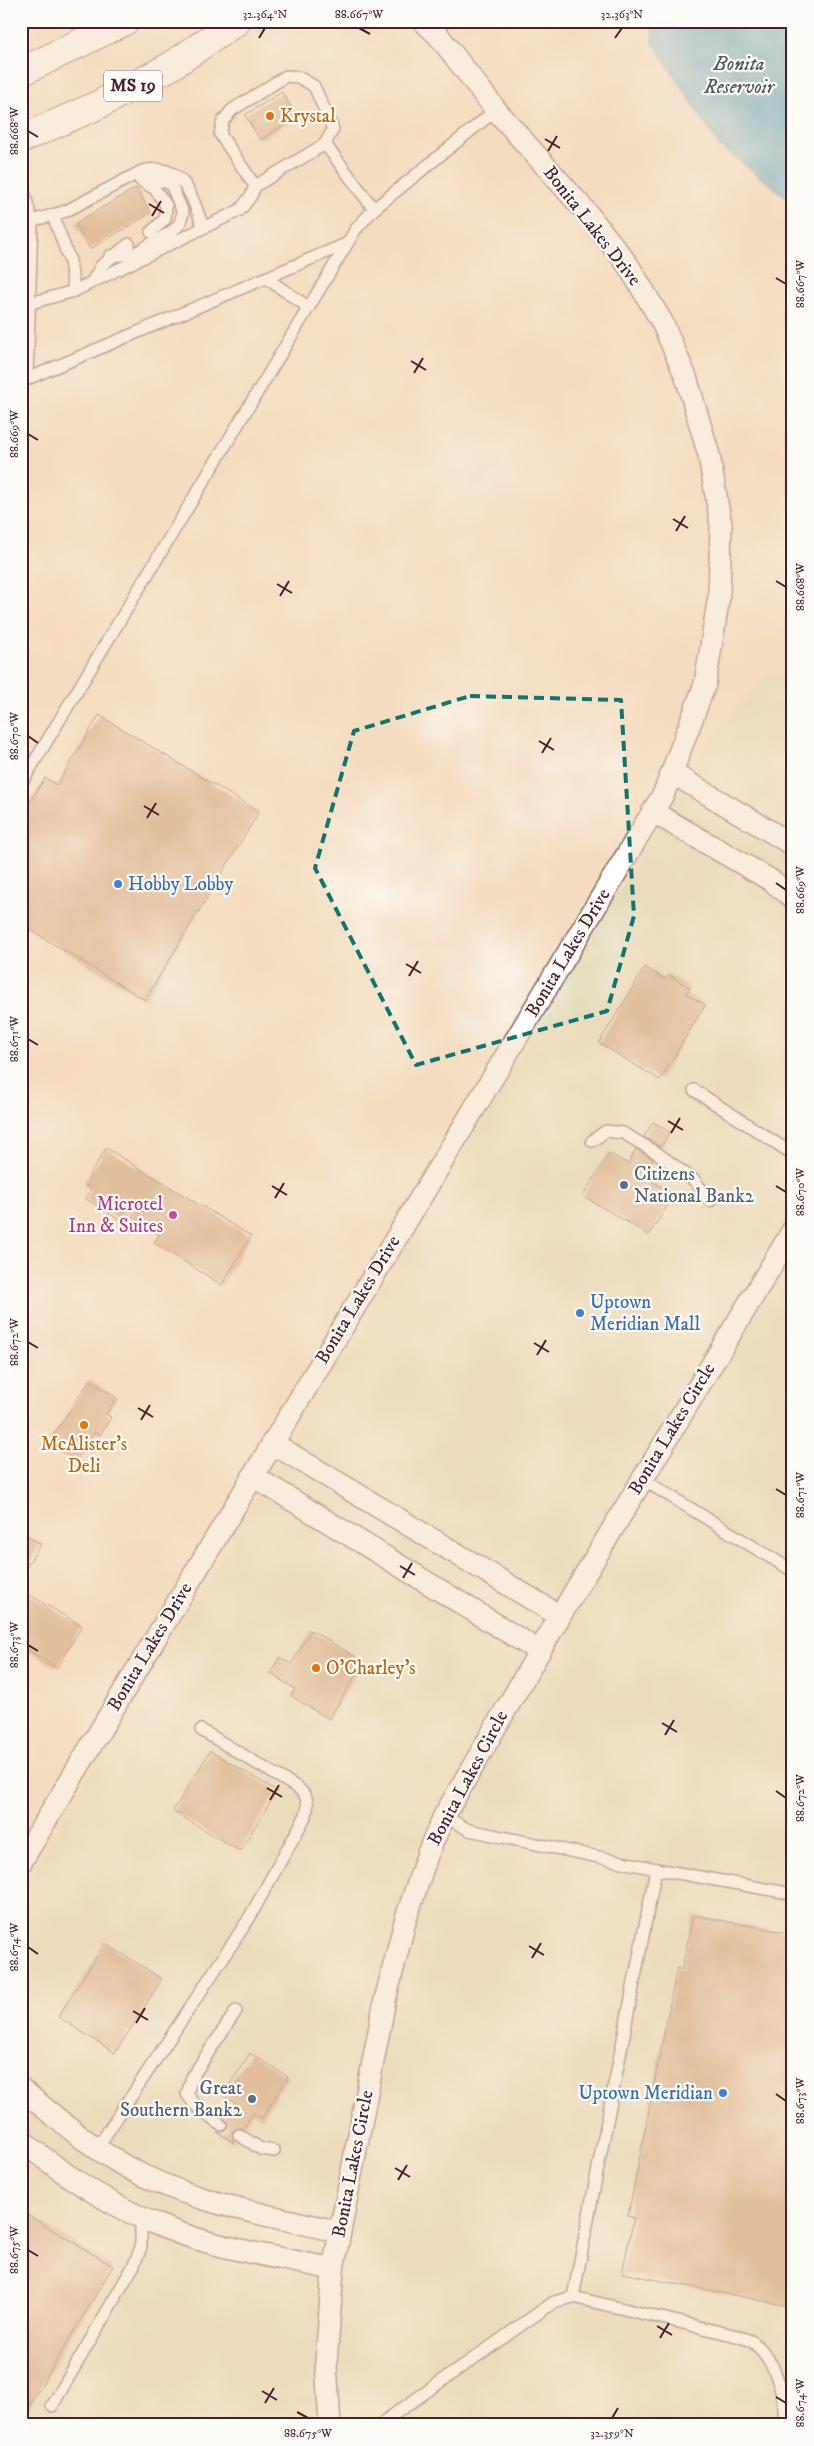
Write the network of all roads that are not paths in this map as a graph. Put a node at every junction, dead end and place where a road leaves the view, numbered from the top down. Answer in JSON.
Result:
{"nodes":[{"id":1,"x":237,"y":21,"type":"edge"},
{"id":2,"x":423,"y":21,"type":"edge"},
{"id":3,"x":119,"y":23,"type":"edge"},
{"id":4,"x":21,"y":72,"type":"edge"},
{"id":5,"x":496,"y":110,"type":"junction"},
{"id":6,"x":21,"y":139,"type":"edge"},
{"id":7,"x":325,"y":144,"type":"junction"},
{"id":8,"x":141,"y":180,"type":"junction"},
{"id":9,"x":21,"y":181,"type":"edge"},
{"id":10,"x":255,"y":186,"type":"junction"},
{"id":11,"x":374,"y":209,"type":"junction"},
{"id":12,"x":66,"y":211,"type":"junction"},
{"id":13,"x":53,"y":216,"type":"junction"},
{"id":14,"x":32,"y":221,"type":"junction"},
{"id":15,"x":203,"y":227,"type":"junction"},
{"id":16,"x":151,"y":232,"type":"dead end"},
{"id":17,"x":129,"y":244,"type":"dead end"},
{"id":18,"x":346,"y":244,"type":"junction"},
{"id":19,"x":110,"y":256,"type":"junction"},
{"id":20,"x":266,"y":278,"type":"junction"},
{"id":21,"x":92,"y":282,"type":"junction"},
{"id":22,"x":74,"y":290,"type":"junction"},
{"id":23,"x":31,"y":303,"type":"junction"},
{"id":24,"x":308,"y":306,"type":"junction"},
{"id":25,"x":24,"y":380,"type":"edge"},
{"id":26,"x":672,"y":773,"type":"junction"},
{"id":27,"x":21,"y":784,"type":"edge"},
{"id":28,"x":653,"y":812,"type":"junction"},
{"id":29,"x":793,"y":845,"type":"edge"},
{"id":30,"x":793,"y":898,"type":"edge"},
{"id":31,"x":694,"y":1090,"type":"dead end"},
{"id":32,"x":592,"y":1141,"type":"dead end"},
{"id":33,"x":793,"y":1154,"type":"edge"},
{"id":34,"x":710,"y":1201,"type":"dead end"},
{"id":35,"x":793,"y":1230,"type":"edge"},
{"id":36,"x":272,"y":1443,"type":"junction"},
{"id":37,"x":252,"y":1476,"type":"junction"},
{"id":38,"x":642,"y":1479,"type":"junction"},
{"id":39,"x":793,"y":1571,"type":"edge"},
{"id":40,"x":560,"y":1616,"type":"junction"},
{"id":41,"x":539,"y":1651,"type":"junction"},
{"id":42,"x":200,"y":1730,"type":"dead end"},
{"id":43,"x":444,"y":1816,"type":"junction"},
{"id":44,"x":21,"y":1862,"type":"edge"},
{"id":45,"x":656,"y":1869,"type":"junction"},
{"id":46,"x":793,"y":1894,"type":"edge"},
{"id":47,"x":236,"y":2011,"type":"dead end"},
{"id":48,"x":21,"y":2089,"type":"edge"},
{"id":49,"x":222,"y":2125,"type":"dead end"},
{"id":50,"x":239,"y":2135,"type":"dead end"},
{"id":51,"x":21,"y":2140,"type":"edge"},
{"id":52,"x":97,"y":2148,"type":"junction"},
{"id":53,"x":274,"y":2151,"type":"dead end"},
{"id":54,"x":141,"y":2218,"type":"junction"},
{"id":55,"x":340,"y":2232,"type":"junction"},
{"id":56,"x":333,"y":2269,"type":"junction"},
{"id":57,"x":573,"y":2297,"type":"junction"},
{"id":58,"x":52,"y":2406,"type":"dead end"},
{"id":59,"x":330,"y":2425,"type":"edge"},
{"id":60,"x":379,"y":2425,"type":"edge"},
{"id":61,"x":784,"y":2425,"type":"edge"}],
"edges":[{"from":1,"to":6,"type":"main road","number":"MS 19"},
{"from":2,"to":5,"type":"street","name":"Bonita Lakes Drive"},
{"from":3,"to":4,"type":"main road"},
{"from":5,"to":11,"type":"lane"},
{"from":5,"to":26,"type":"street","name":"Bonita Lakes Drive"},
{"from":7,"to":10,"type":"lane"},
{"from":7,"to":10,"type":"lane"},
{"from":7,"to":11,"type":"lane"},
{"from":8,"to":12,"type":"lane"},
{"from":8,"to":16,"type":"lane"},
{"from":8,"to":19,"type":"lane"},
{"from":9,"to":14,"type":"lane"},
{"from":10,"to":15,"type":"lane"},
{"from":11,"to":18,"type":"lane"},
{"from":12,"to":13,"type":"lane"},
{"from":12,"to":15,"type":"lane"},
{"from":13,"to":14,"type":"lane"},
{"from":13,"to":22,"type":"lane"},
{"from":14,"to":23,"type":"lane"},
{"from":15,"to":21,"type":"lane"},
{"from":17,"to":19,"type":"lane"},
{"from":18,"to":20,"type":"lane"},
{"from":18,"to":24,"type":"lane"},
{"from":19,"to":21,"type":"lane"},
{"from":20,"to":24,"type":"lane"},
{"from":20,"to":25,"type":"lane"},
{"from":21,"to":22,"type":"lane"},
{"from":22,"to":23,"type":"lane"},
{"from":23,"to":25,"type":"lane"},
{"from":24,"to":27,"type":"lane"},
{"from":26,"to":28,"type":"street","name":"Bonita Lakes Drive"},
{"from":26,"to":29,"type":"street"},
{"from":28,"to":30,"type":"street"},
{"from":28,"to":36,"type":"street","name":"Bonita Lakes Drive"},
{"from":31,"to":33,"type":"lane"},
{"from":32,"to":34,"type":"lane"},
{"from":35,"to":38,"type":"street","name":"Bonita Lakes Circle"},
{"from":36,"to":37,"type":"street","name":"Bonita Lakes Drive"},
{"from":36,"to":40,"type":"street"},
{"from":37,"to":41,"type":"street"},
{"from":37,"to":44,"type":"street","name":"Bonita Lakes Drive"},
{"from":38,"to":39,"type":"lane"},
{"from":38,"to":40,"type":"street","name":"Bonita Lakes Circle"},
{"from":40,"to":41,"type":"street","name":"Bonita Lakes Circle"},
{"from":41,"to":43,"type":"street","name":"Bonita Lakes Circle"},
{"from":42,"to":52,"type":"lane"},
{"from":43,"to":45,"type":"lane"},
{"from":43,"to":55,"type":"street","name":"Bonita Lakes Circle"},
{"from":45,"to":46,"type":"lane"},
{"from":45,"to":57,"type":"lane"},
{"from":47,"to":49,"type":"lane"},
{"from":48,"to":52,"type":"street"},
{"from":50,"to":53,"type":"lane"},
{"from":51,"to":54,"type":"street"},
{"from":52,"to":55,"type":"street"},
{"from":54,"to":56,"type":"street"},
{"from":54,"to":58,"type":"lane"},
{"from":55,"to":56,"type":"street","name":"Bonita Lakes Circle"},
{"from":56,"to":59,"type":"street","name":"Bonita Lakes Circle"},
{"from":57,"to":60,"type":"lane"},
{"from":57,"to":61,"type":"lane"}]}
